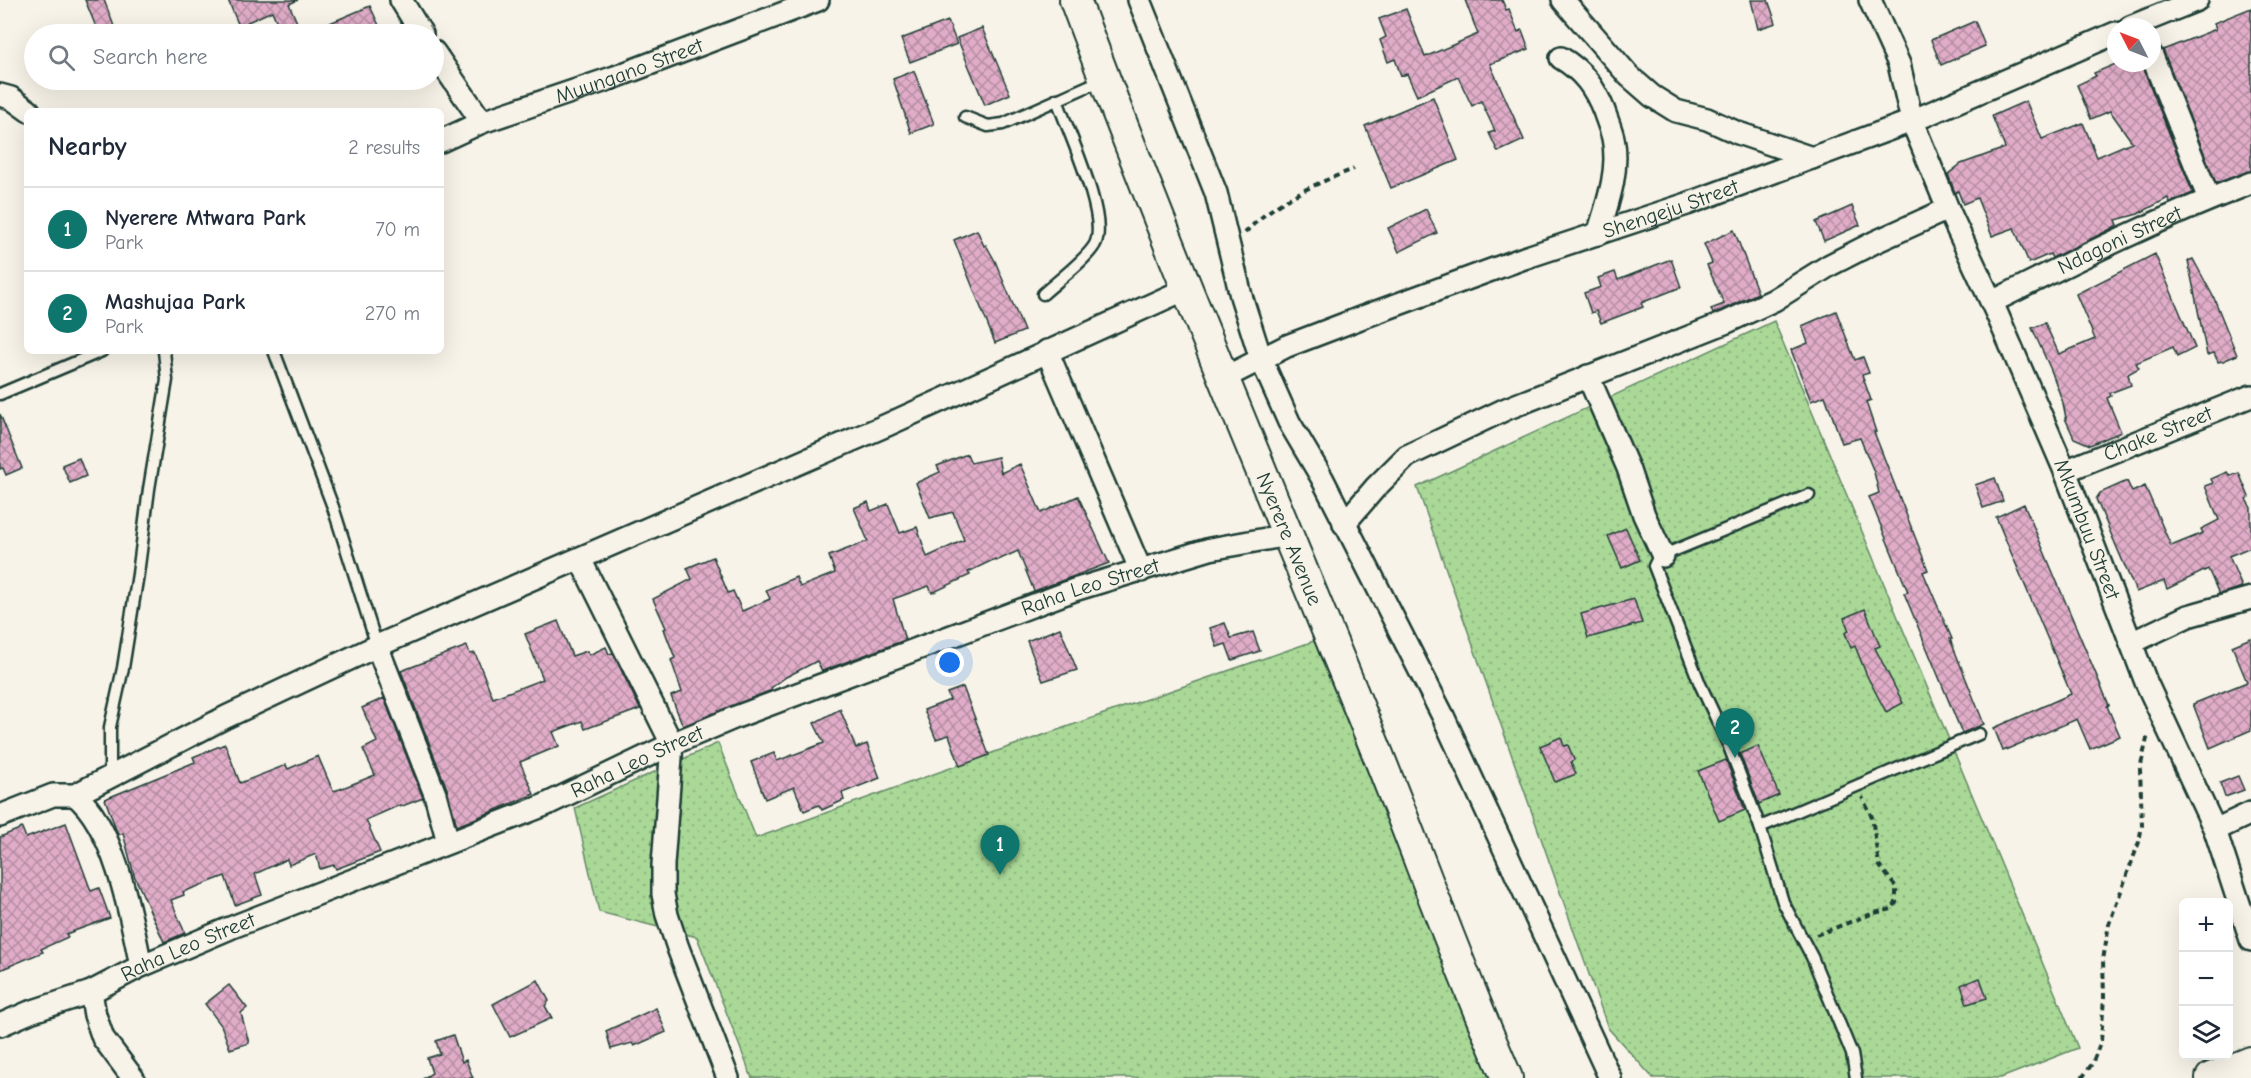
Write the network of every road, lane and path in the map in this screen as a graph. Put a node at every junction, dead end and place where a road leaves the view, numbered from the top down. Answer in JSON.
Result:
{"nodes":[{"id":1,"x":401,"y":0,"type":"edge"},
{"id":2,"x":818,"y":0,"type":"edge"},
{"id":3,"x":1075,"y":0,"type":"edge"},
{"id":4,"x":1563,"y":0,"type":"edge"},
{"id":5,"x":1870,"y":0,"type":"edge"},
{"id":6,"x":2197,"y":0,"type":"edge"},
{"id":7,"x":1145,"y":2,"type":"edge"},
{"id":8,"x":2163,"y":7,"type":"edge"},
{"id":9,"x":2148,"y":18,"type":"edge"},
{"id":10,"x":416,"y":24,"type":"edge"},
{"id":11,"x":2107,"y":37,"type":"edge"},
{"id":12,"x":1561,"y":58,"type":"dead end"},
{"id":13,"x":444,"y":67,"type":"edge"},
{"id":14,"x":2158,"y":72,"type":"edge"},
{"id":15,"x":1104,"y":78,"type":"junction"},
{"id":16,"x":0,"y":95,"type":"edge"},
{"id":17,"x":1057,"y":99,"type":"junction"},
{"id":18,"x":25,"y":108,"type":"edge"},
{"id":19,"x":965,"y":117,"type":"dead end"},
{"id":20,"x":1912,"y":121,"type":"junction"},
{"id":21,"x":482,"y":122,"type":"junction"},
{"id":22,"x":444,"y":140,"type":"edge"},
{"id":23,"x":1812,"y":158,"type":"junction"},
{"id":24,"x":1354,"y":169,"type":"dead end"},
{"id":25,"x":2251,"y":183,"type":"edge"},
{"id":26,"x":2209,"y":199,"type":"junction"},
{"id":27,"x":1948,"y":209,"type":"junction"},
{"id":28,"x":1598,"y":234,"type":"junction"},
{"id":29,"x":1232,"y":257,"type":"junction"},
{"id":30,"x":1186,"y":289,"type":"junction"},
{"id":31,"x":1043,"y":294,"type":"dead end"},
{"id":32,"x":1992,"y":302,"type":"junction"},
{"id":33,"x":1047,"y":351,"type":"junction"},
{"id":34,"x":95,"y":354,"type":"edge"},
{"id":35,"x":164,"y":354,"type":"edge"},
{"id":36,"x":275,"y":354,"type":"edge"},
{"id":37,"x":1261,"y":359,"type":"junction"},
{"id":38,"x":1588,"y":376,"type":"junction"},
{"id":39,"x":1224,"y":378,"type":"junction"},
{"id":40,"x":0,"y":394,"type":"edge"},
{"id":41,"x":2251,"y":396,"type":"edge"},
{"id":42,"x":2066,"y":471,"type":"junction"},
{"id":43,"x":1809,"y":495,"type":"dead end"},
{"id":44,"x":1344,"y":524,"type":"junction"},
{"id":45,"x":1288,"y":535,"type":"junction"},
{"id":46,"x":1663,"y":556,"type":"junction"},
{"id":47,"x":580,"y":559,"type":"junction"},
{"id":48,"x":1141,"y":571,"type":"junction"},
{"id":49,"x":2251,"y":598,"type":"edge"},
{"id":50,"x":2131,"y":643,"type":"junction"},
{"id":51,"x":377,"y":646,"type":"junction"},
{"id":52,"x":2157,"y":706,"type":"junction"},
{"id":53,"x":1980,"y":734,"type":"dead end"},
{"id":54,"x":672,"y":744,"type":"junction"},
{"id":55,"x":110,"y":777,"type":"junction"},
{"id":56,"x":1853,"y":788,"type":"junction"},
{"id":57,"x":75,"y":795,"type":"junction"},
{"id":58,"x":2251,"y":813,"type":"edge"},
{"id":59,"x":0,"y":816,"type":"edge"},
{"id":60,"x":1760,"y":826,"type":"junction"},
{"id":61,"x":2214,"y":830,"type":"junction"},
{"id":62,"x":448,"y":842,"type":"junction"},
{"id":63,"x":2251,"y":940,"type":"edge"},
{"id":64,"x":1804,"y":943,"type":"junction"},
{"id":65,"x":141,"y":966,"type":"junction"},
{"id":66,"x":91,"y":992,"type":"junction"},
{"id":67,"x":0,"y":1025,"type":"edge"},
{"id":68,"x":2251,"y":1062,"type":"edge"},
{"id":69,"x":133,"y":1078,"type":"edge"},
{"id":70,"x":728,"y":1078,"type":"edge"},
{"id":71,"x":1507,"y":1078,"type":"edge"},
{"id":72,"x":1610,"y":1078,"type":"edge"},
{"id":73,"x":1856,"y":1078,"type":"edge"},
{"id":74,"x":2082,"y":1078,"type":"edge"},
{"id":75,"x":2211,"y":1078,"type":"edge"}],
"edges":[{"from":1,"to":10,"type":"street"},
{"from":2,"to":21,"type":"street","name":"Muungano Street"},
{"from":3,"to":15,"type":"street","name":"Nyerere Avenue"},
{"from":4,"to":23,"type":"street"},
{"from":5,"to":20,"type":"street","name":"Mkumbuu Street"},
{"from":6,"to":8,"type":"street"},
{"from":7,"to":29,"type":"street"},
{"from":8,"to":9,"type":"street"},
{"from":11,"to":20,"type":"street","name":"Shengeju Street"},
{"from":12,"to":28,"type":"street"},
{"from":13,"to":21,"type":"street"},
{"from":14,"to":26,"type":"street"},
{"from":15,"to":17,"type":"lane"},
{"from":15,"to":30,"type":"street","name":"Nyerere Avenue"},
{"from":16,"to":18,"type":"street"},
{"from":17,"to":19,"type":"lane"},
{"from":17,"to":31,"type":"lane"},
{"from":20,"to":23,"type":"street","name":"Shengeju Street"},
{"from":20,"to":27,"type":"street","name":"Mkumbuu Street"},
{"from":21,"to":22,"type":"street","name":"Muungano Street"},
{"from":23,"to":28,"type":"street","name":"Shengeju Street"},
{"from":24,"to":29,"type":"path"},
{"from":25,"to":26,"type":"street","name":"Ndagoni Street"},
{"from":26,"to":32,"type":"street","name":"Ndagoni Street"},
{"from":27,"to":32,"type":"street","name":"Mkumbuu Street"},
{"from":27,"to":38,"type":"street"},
{"from":28,"to":37,"type":"street","name":"Shengeju Street"},
{"from":29,"to":37,"type":"street"},
{"from":30,"to":33,"type":"street"},
{"from":30,"to":39,"type":"street","name":"Nyerere Avenue"},
{"from":32,"to":42,"type":"street","name":"Mkumbuu Street"},
{"from":33,"to":47,"type":"street"},
{"from":33,"to":48,"type":"street"},
{"from":34,"to":40,"type":"lane"},
{"from":35,"to":55,"type":"lane"},
{"from":36,"to":51,"type":"lane"},
{"from":37,"to":39,"type":"street","name":"Shengeju Street"},
{"from":37,"to":44,"type":"street"},
{"from":38,"to":44,"type":"street"},
{"from":38,"to":46,"type":"street"},
{"from":39,"to":45,"type":"street","name":"Nyerere Avenue"},
{"from":41,"to":42,"type":"street","name":"Chake Street"},
{"from":42,"to":50,"type":"street","name":"Mkumbuu Street"},
{"from":43,"to":46,"type":"lane"},
{"from":44,"to":72,"type":"street"},
{"from":45,"to":48,"type":"street","name":"Raha Leo Street"},
{"from":45,"to":71,"type":"street","name":"Nyerere Avenue"},
{"from":46,"to":60,"type":"lane"},
{"from":47,"to":51,"type":"street"},
{"from":47,"to":54,"type":"street"},
{"from":48,"to":54,"type":"street","name":"Raha Leo Street"},
{"from":49,"to":50,"type":"street"},
{"from":50,"to":52,"type":"street","name":"Mkumbuu Street"},
{"from":51,"to":55,"type":"street"},
{"from":51,"to":62,"type":"street"},
{"from":52,"to":61,"type":"street","name":"Mkumbuu Street"},
{"from":52,"to":74,"type":"path"},
{"from":53,"to":56,"type":"lane"},
{"from":54,"to":62,"type":"street","name":"Raha Leo Street"},
{"from":54,"to":70,"type":"street"},
{"from":55,"to":57,"type":"street"},
{"from":56,"to":60,"type":"lane"},
{"from":56,"to":64,"type":"path"},
{"from":57,"to":59,"type":"street"},
{"from":57,"to":65,"type":"street"},
{"from":58,"to":61,"type":"street"},
{"from":60,"to":64,"type":"lane"},
{"from":61,"to":63,"type":"street","name":"Mkumbuu Street"},
{"from":62,"to":65,"type":"street","name":"Raha Leo Street"},
{"from":64,"to":73,"type":"lane"},
{"from":65,"to":66,"type":"street","name":"Raha Leo Street"},
{"from":66,"to":67,"type":"street","name":"Raha Leo Street"},
{"from":66,"to":69,"type":"street"},
{"from":68,"to":75,"type":"street"}]}
